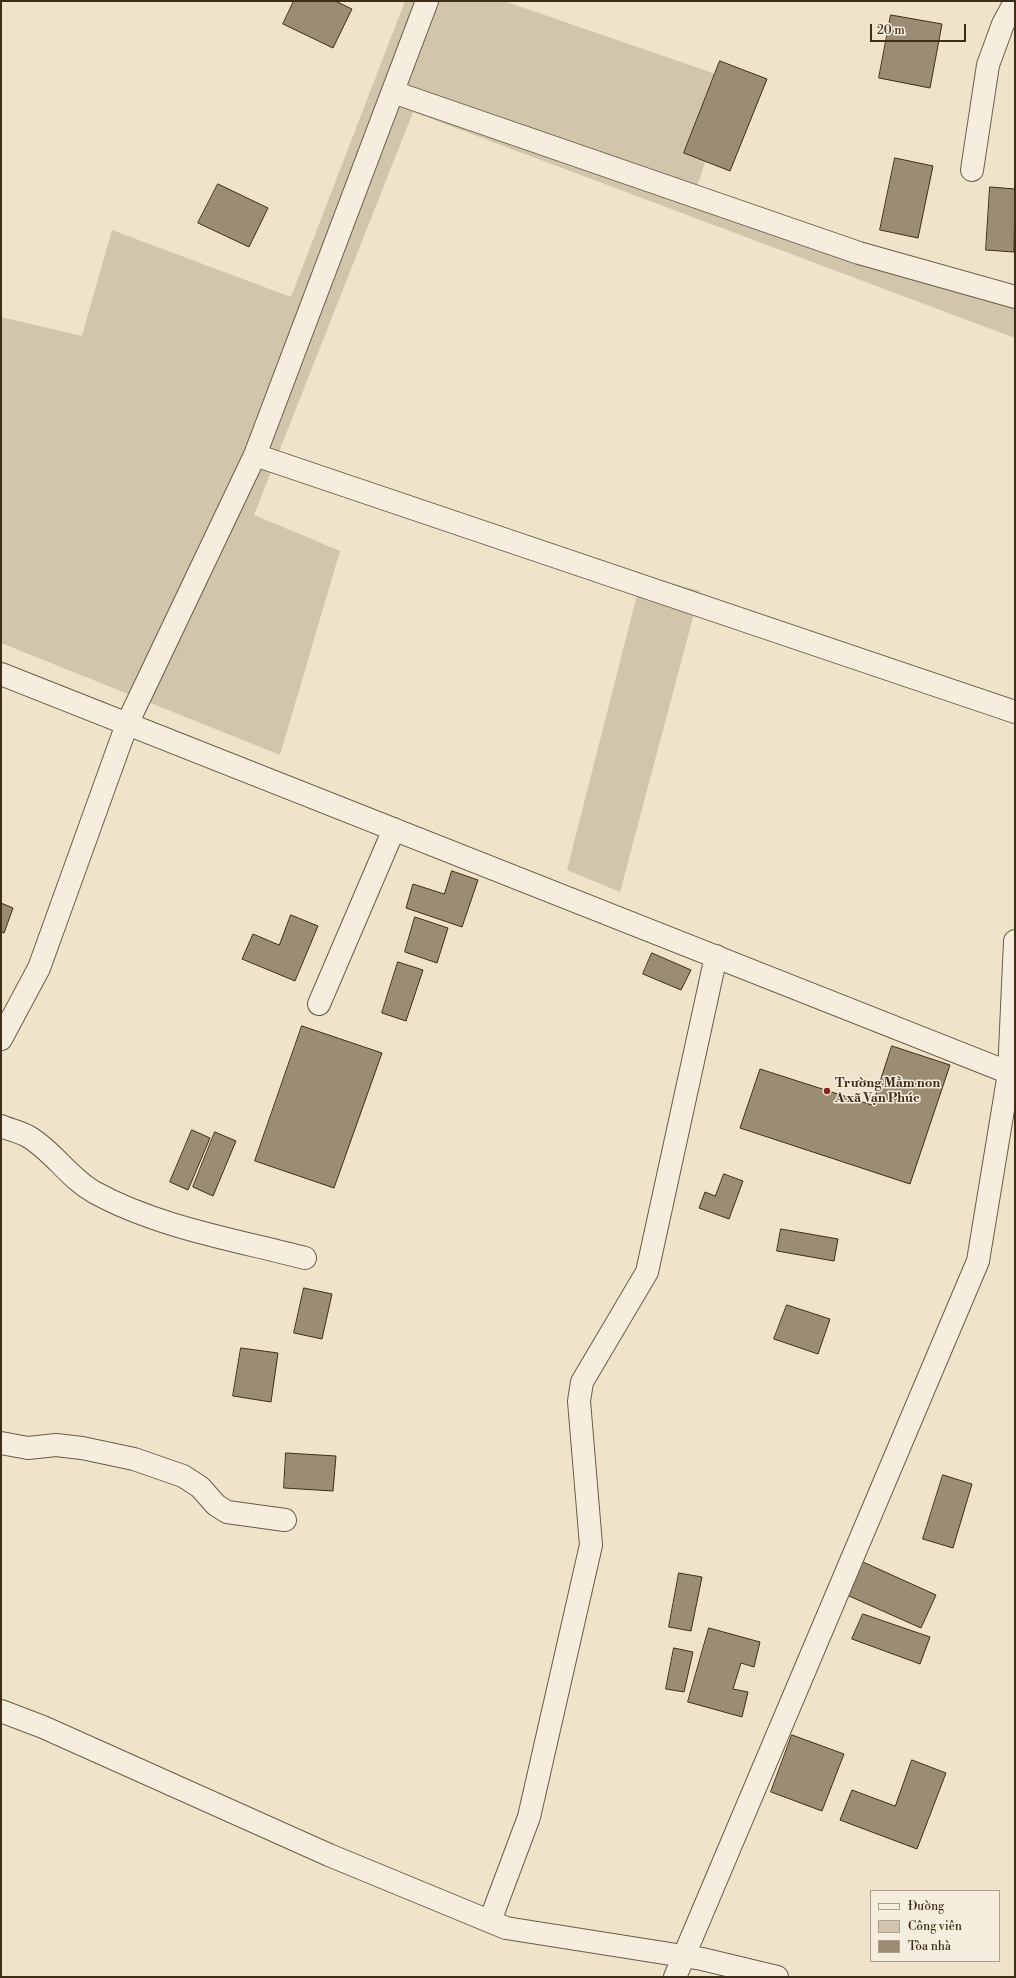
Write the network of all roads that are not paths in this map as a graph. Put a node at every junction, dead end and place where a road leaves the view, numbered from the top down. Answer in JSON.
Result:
{"nodes":[{"id":1,"x":427,"y":1,"type":"edge"},
{"id":2,"x":1015,"y":2,"type":"edge"},
{"id":3,"x":393,"y":92,"type":"junction"},
{"id":4,"x":972,"y":170,"type":"dead end"},
{"id":5,"x":1015,"y":298,"type":"edge"},
{"id":6,"x":255,"y":455,"type":"junction"},
{"id":7,"x":1,"y":674,"type":"edge"},
{"id":8,"x":1015,"y":712,"type":"edge"},
{"id":9,"x":127,"y":724,"type":"junction"},
{"id":10,"x":394,"y":829,"type":"junction"},
{"id":11,"x":1015,"y":941,"type":"edge"},
{"id":12,"x":716,"y":956,"type":"junction"},
{"id":13,"x":319,"y":1004,"type":"dead end"},
{"id":14,"x":1,"y":1039,"type":"edge"},
{"id":15,"x":1012,"y":1074,"type":"edge"},
{"id":16,"x":1,"y":1126,"type":"edge"},
{"id":17,"x":305,"y":1258,"type":"dead end"},
{"id":18,"x":1,"y":1443,"type":"edge"},
{"id":19,"x":285,"y":1520,"type":"dead end"},
{"id":20,"x":1,"y":1711,"type":"edge"},
{"id":21,"x":490,"y":1921,"type":"junction"},
{"id":22,"x":684,"y":1956,"type":"junction"},
{"id":23,"x":674,"y":1977,"type":"edge"},
{"id":24,"x":777,"y":1977,"type":"edge"}],
"edges":[{"from":1,"to":3,"type":"street"},
{"from":2,"to":4,"type":"street"},
{"from":3,"to":5,"type":"street"},
{"from":3,"to":6,"type":"street"},
{"from":6,"to":8,"type":"street"},
{"from":6,"to":9,"type":"street"},
{"from":7,"to":9,"type":"street"},
{"from":9,"to":10,"type":"street"},
{"from":9,"to":14,"type":"street"},
{"from":10,"to":12,"type":"street"},
{"from":10,"to":13,"type":"street"},
{"from":11,"to":15,"type":"street"},
{"from":12,"to":15,"type":"street"},
{"from":12,"to":21,"type":"street"},
{"from":15,"to":22,"type":"street"},
{"from":16,"to":17,"type":"street"},
{"from":18,"to":19,"type":"street"},
{"from":20,"to":21,"type":"street"},
{"from":21,"to":22,"type":"street"},
{"from":22,"to":23,"type":"street"},
{"from":22,"to":24,"type":"street"}]}
